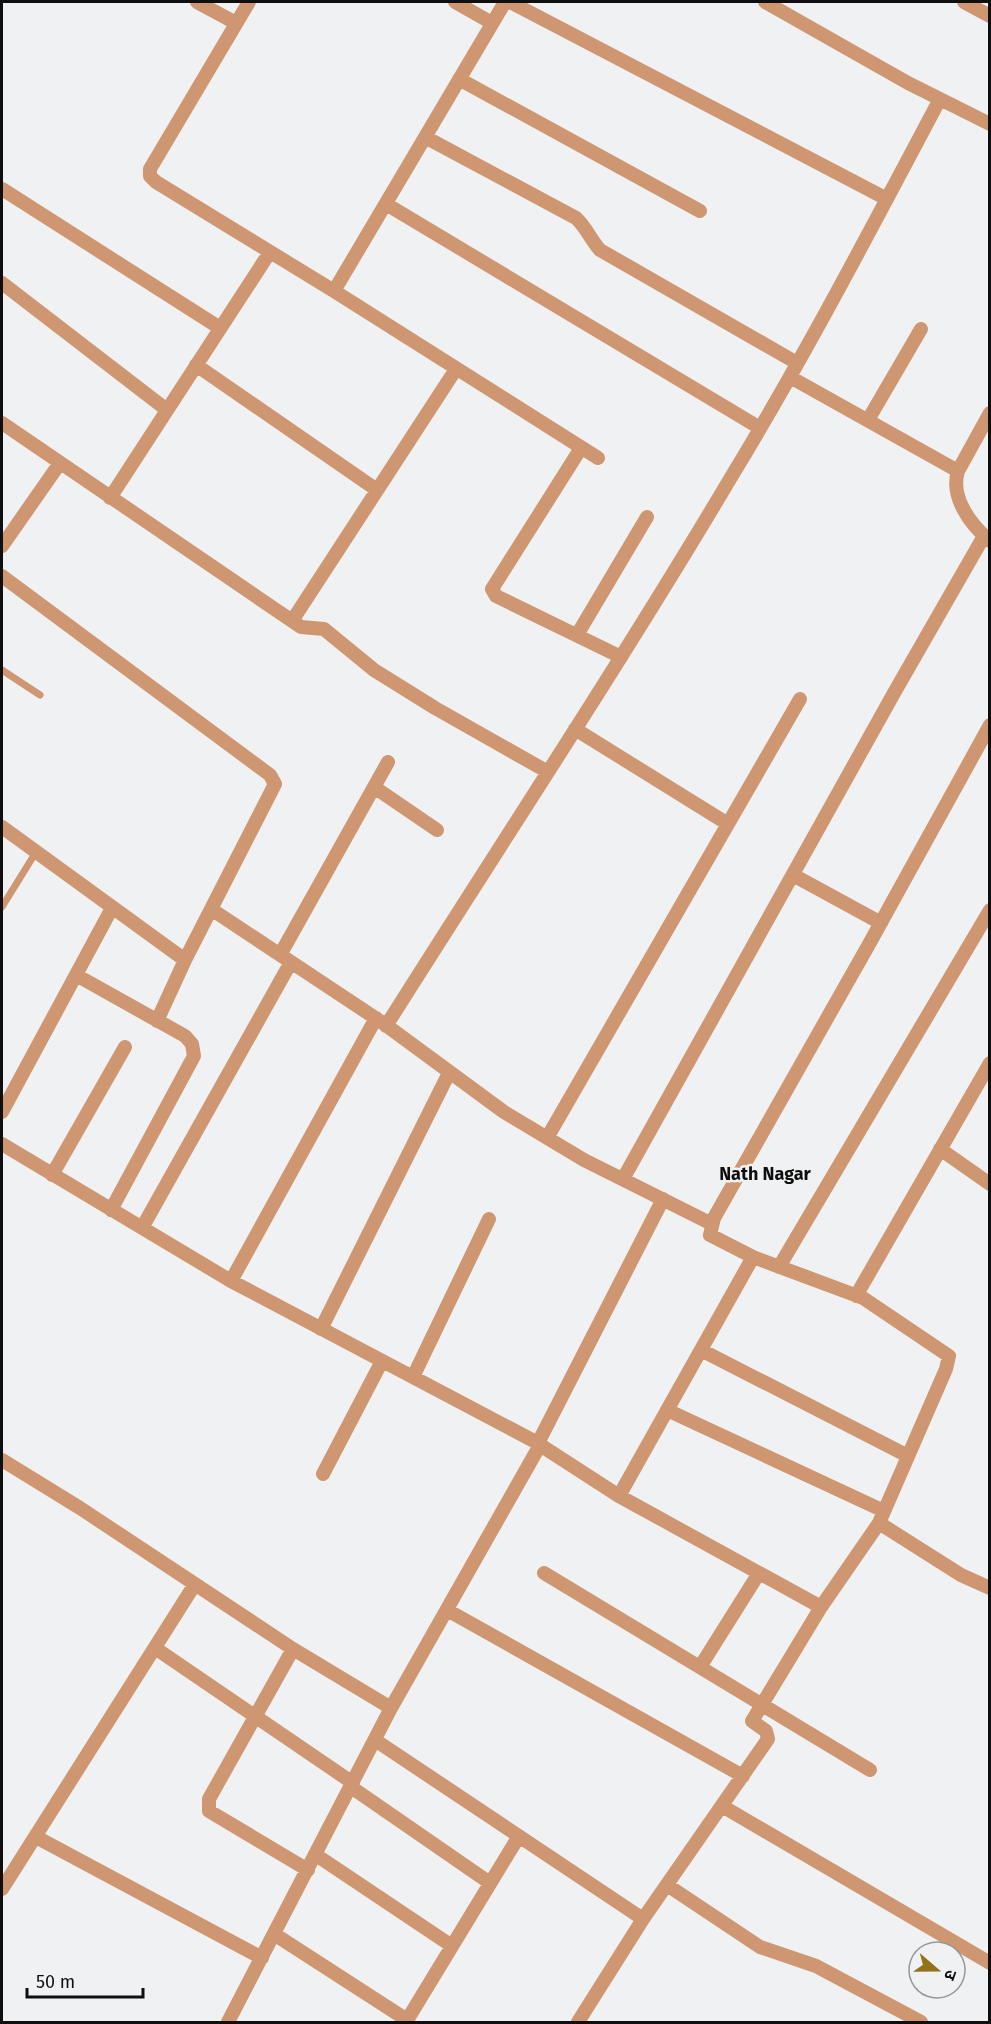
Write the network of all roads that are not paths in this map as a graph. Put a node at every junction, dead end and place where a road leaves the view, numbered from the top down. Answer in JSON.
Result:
{"nodes":[{"id":1,"x":197,"y":2,"type":"edge"},
{"id":2,"x":249,"y":2,"type":"edge"},
{"id":3,"x":455,"y":2,"type":"edge"},
{"id":4,"x":505,"y":2,"type":"edge"},
{"id":5,"x":510,"y":2,"type":"edge"},
{"id":6,"x":765,"y":2,"type":"edge"},
{"id":7,"x":964,"y":2,"type":"edge"},
{"id":8,"x":990,"y":16,"type":"edge"},
{"id":9,"x":236,"y":23,"type":"junction"},
{"id":10,"x":492,"y":23,"type":"junction"},
{"id":11,"x":459,"y":80,"type":"junction"},
{"id":12,"x":939,"y":99,"type":"junction"},
{"id":13,"x":990,"y":124,"type":"edge"},
{"id":14,"x":425,"y":138,"type":"junction"},
{"id":15,"x":2,"y":189,"type":"edge"},
{"id":16,"x":887,"y":199,"type":"junction"},
{"id":17,"x":386,"y":204,"type":"junction"},
{"id":18,"x":700,"y":211,"type":"dead end"},
{"id":19,"x":270,"y":252,"type":"junction"},
{"id":20,"x":2,"y":283,"type":"edge"},
{"id":21,"x":334,"y":291,"type":"junction"},
{"id":22,"x":220,"y":328,"type":"junction"},
{"id":23,"x":921,"y":329,"type":"dead end"},
{"id":24,"x":797,"y":363,"type":"junction"},
{"id":25,"x":196,"y":365,"type":"junction"},
{"id":26,"x":456,"y":369,"type":"junction"},
{"id":27,"x":790,"y":377,"type":"junction"},
{"id":28,"x":167,"y":410,"type":"junction"},
{"id":29,"x":990,"y":413,"type":"edge"},
{"id":30,"x":868,"y":420,"type":"junction"},
{"id":31,"x":2,"y":423,"type":"edge"},
{"id":32,"x":760,"y":428,"type":"junction"},
{"id":33,"x":581,"y":448,"type":"junction"},
{"id":34,"x":598,"y":459,"type":"dead end"},
{"id":35,"x":60,"y":463,"type":"junction"},
{"id":36,"x":958,"y":471,"type":"junction"},
{"id":37,"x":377,"y":490,"type":"junction"},
{"id":38,"x":110,"y":498,"type":"junction"},
{"id":39,"x":647,"y":518,"type":"dead end"},
{"id":40,"x":2,"y":519,"type":"edge"},
{"id":41,"x":14,"y":528,"type":"junction"},
{"id":42,"x":987,"y":539,"type":"edge"},
{"id":43,"x":2,"y":546,"type":"edge"},
{"id":44,"x":2,"y":576,"type":"edge"},
{"id":45,"x":292,"y":621,"type":"junction"},
{"id":46,"x":577,"y":635,"type":"junction"},
{"id":47,"x":621,"y":657,"type":"junction"},
{"id":48,"x":2,"y":670,"type":"edge"},
{"id":49,"x":40,"y":695,"type":"dead end"},
{"id":50,"x":800,"y":699,"type":"dead end"},
{"id":51,"x":990,"y":725,"type":"edge"},
{"id":52,"x":575,"y":729,"type":"junction"},
{"id":53,"x":388,"y":762,"type":"dead end"},
{"id":54,"x":548,"y":772,"type":"junction"},
{"id":55,"x":374,"y":787,"type":"junction"},
{"id":56,"x":728,"y":824,"type":"junction"},
{"id":57,"x":2,"y":827,"type":"edge"},
{"id":58,"x":437,"y":830,"type":"dead end"},
{"id":59,"x":36,"y":852,"type":"junction"},
{"id":60,"x":793,"y":875,"type":"junction"},
{"id":61,"x":2,"y":907,"type":"edge"},
{"id":62,"x":112,"y":908,"type":"junction"},
{"id":63,"x":211,"y":909,"type":"junction"},
{"id":64,"x":990,"y":910,"type":"edge"},
{"id":65,"x":881,"y":922,"type":"junction"},
{"id":66,"x":286,"y":958,"type":"junction"},
{"id":67,"x":185,"y":960,"type":"junction"},
{"id":68,"x":76,"y":975,"type":"junction"},
{"id":69,"x":157,"y":1021,"type":"junction"},
{"id":70,"x":381,"y":1022,"type":"junction"},
{"id":71,"x":125,"y":1047,"type":"dead end"},
{"id":72,"x":990,"y":1063,"type":"edge"},
{"id":73,"x":449,"y":1073,"type":"junction"},
{"id":74,"x":2,"y":1112,"type":"edge"},
{"id":75,"x":547,"y":1138,"type":"junction"},
{"id":76,"x":2,"y":1144,"type":"edge"},
{"id":77,"x":940,"y":1149,"type":"junction"},
{"id":78,"x":52,"y":1175,"type":"junction"},
{"id":79,"x":623,"y":1179,"type":"junction"},
{"id":80,"x":990,"y":1184,"type":"edge"},
{"id":81,"x":663,"y":1199,"type":"junction"},
{"id":82,"x":111,"y":1210,"type":"junction"},
{"id":83,"x":489,"y":1219,"type":"dead end"},
{"id":84,"x":712,"y":1224,"type":"junction"},
{"id":85,"x":142,"y":1228,"type":"junction"},
{"id":86,"x":753,"y":1257,"type":"junction"},
{"id":87,"x":779,"y":1267,"type":"junction"},
{"id":88,"x":231,"y":1281,"type":"junction"},
{"id":89,"x":855,"y":1296,"type":"junction"},
{"id":90,"x":321,"y":1329,"type":"junction"},
{"id":91,"x":701,"y":1350,"type":"junction"},
{"id":92,"x":382,"y":1361,"type":"junction"},
{"id":93,"x":413,"y":1377,"type":"junction"},
{"id":94,"x":667,"y":1410,"type":"junction"},
{"id":95,"x":539,"y":1444,"type":"junction"},
{"id":96,"x":908,"y":1456,"type":"junction"},
{"id":97,"x":2,"y":1460,"type":"edge"},
{"id":98,"x":323,"y":1474,"type":"dead end"},
{"id":99,"x":619,"y":1496,"type":"junction"},
{"id":100,"x":881,"y":1517,"type":"junction"},
{"id":101,"x":544,"y":1573,"type":"dead end"},
{"id":102,"x":759,"y":1573,"type":"junction"},
{"id":103,"x":195,"y":1584,"type":"junction"},
{"id":104,"x":990,"y":1588,"type":"edge"},
{"id":105,"x":821,"y":1607,"type":"junction"},
{"id":106,"x":447,"y":1610,"type":"junction"},
{"id":107,"x":155,"y":1648,"type":"junction"},
{"id":108,"x":293,"y":1649,"type":"junction"},
{"id":109,"x":700,"y":1667,"type":"junction"},
{"id":110,"x":762,"y":1706,"type":"junction"},
{"id":111,"x":392,"y":1708,"type":"junction"},
{"id":112,"x":255,"y":1718,"type":"junction"},
{"id":113,"x":375,"y":1740,"type":"junction"},
{"id":114,"x":870,"y":1770,"type":"dead end"},
{"id":115,"x":743,"y":1776,"type":"junction"},
{"id":116,"x":352,"y":1785,"type":"junction"},
{"id":117,"x":722,"y":1806,"type":"junction"},
{"id":118,"x":519,"y":1836,"type":"junction"},
{"id":119,"x":36,"y":1837,"type":"junction"},
{"id":120,"x":316,"y":1855,"type":"junction"},
{"id":121,"x":308,"y":1870,"type":"junction"},
{"id":122,"x":490,"y":1883,"type":"junction"},
{"id":123,"x":667,"y":1885,"type":"junction"},
{"id":124,"x":2,"y":1889,"type":"edge"},
{"id":125,"x":643,"y":1919,"type":"junction"},
{"id":126,"x":274,"y":1934,"type":"junction"},
{"id":127,"x":452,"y":1946,"type":"junction"},
{"id":128,"x":262,"y":1958,"type":"junction"},
{"id":129,"x":990,"y":1963,"type":"edge"},
{"id":130,"x":406,"y":2021,"type":"edge"},
{"id":131,"x":228,"y":2022,"type":"edge"},
{"id":132,"x":578,"y":2022,"type":"edge"},
{"id":133,"x":921,"y":2022,"type":"edge"}],
"edges":[{"from":1,"to":9,"type":"street"},
{"from":2,"to":9,"type":"street"},
{"from":3,"to":10,"type":"street"},
{"from":4,"to":10,"type":"street"},
{"from":5,"to":16,"type":"street"},
{"from":6,"to":12,"type":"street"},
{"from":7,"to":8,"type":"street"},
{"from":9,"to":19,"type":"street"},
{"from":10,"to":11,"type":"street"},
{"from":11,"to":14,"type":"street"},
{"from":11,"to":18,"type":"street"},
{"from":12,"to":13,"type":"street"},
{"from":12,"to":16,"type":"street"},
{"from":14,"to":17,"type":"street"},
{"from":14,"to":24,"type":"street"},
{"from":15,"to":22,"type":"street"},
{"from":16,"to":24,"type":"street"},
{"from":17,"to":21,"type":"street"},
{"from":17,"to":32,"type":"street"},
{"from":19,"to":21,"type":"street"},
{"from":19,"to":22,"type":"street"},
{"from":20,"to":28,"type":"street"},
{"from":21,"to":26,"type":"street"},
{"from":22,"to":25,"type":"street"},
{"from":23,"to":30,"type":"street"},
{"from":24,"to":27,"type":"street"},
{"from":25,"to":28,"type":"street"},
{"from":25,"to":37,"type":"street"},
{"from":26,"to":33,"type":"street"},
{"from":26,"to":37,"type":"street"},
{"from":27,"to":30,"type":"street"},
{"from":27,"to":32,"type":"street"},
{"from":28,"to":38,"type":"street"},
{"from":29,"to":36,"type":"street"},
{"from":30,"to":36,"type":"street"},
{"from":31,"to":35,"type":"street"},
{"from":32,"to":47,"type":"street"},
{"from":33,"to":34,"type":"street"},
{"from":33,"to":46,"type":"street"},
{"from":35,"to":38,"type":"street"},
{"from":35,"to":41,"type":"street"},
{"from":36,"to":42,"type":"street"},
{"from":37,"to":45,"type":"street"},
{"from":38,"to":45,"type":"street"},
{"from":39,"to":46,"type":"street"},
{"from":40,"to":41,"type":"street"},
{"from":41,"to":43,"type":"street"},
{"from":42,"to":60,"type":"street"},
{"from":44,"to":63,"type":"street"},
{"from":45,"to":54,"type":"street"},
{"from":46,"to":47,"type":"street"},
{"from":47,"to":52,"type":"street"},
{"from":48,"to":49,"type":"lane"},
{"from":50,"to":56,"type":"street"},
{"from":51,"to":65,"type":"street"},
{"from":52,"to":54,"type":"street"},
{"from":52,"to":56,"type":"street"},
{"from":53,"to":55,"type":"street"},
{"from":54,"to":70,"type":"street"},
{"from":55,"to":58,"type":"street"},
{"from":55,"to":66,"type":"street"},
{"from":56,"to":75,"type":"street"},
{"from":57,"to":59,"type":"street"},
{"from":59,"to":61,"type":"lane"},
{"from":59,"to":62,"type":"street"},
{"from":60,"to":65,"type":"street"},
{"from":60,"to":79,"type":"street"},
{"from":62,"to":67,"type":"street"},
{"from":62,"to":68,"type":"street"},
{"from":63,"to":66,"type":"street"},
{"from":63,"to":67,"type":"street"},
{"from":64,"to":87,"type":"street"},
{"from":65,"to":84,"type":"street"},
{"from":66,"to":70,"type":"street"},
{"from":66,"to":85,"type":"street"},
{"from":67,"to":69,"type":"street"},
{"from":68,"to":69,"type":"street"},
{"from":68,"to":74,"type":"street"},
{"from":69,"to":82,"type":"street"},
{"from":70,"to":73,"type":"street"},
{"from":70,"to":88,"type":"street"},
{"from":71,"to":78,"type":"street"},
{"from":72,"to":77,"type":"street"},
{"from":73,"to":75,"type":"street"},
{"from":73,"to":90,"type":"street"},
{"from":75,"to":79,"type":"street"},
{"from":76,"to":78,"type":"street"},
{"from":77,"to":80,"type":"street"},
{"from":77,"to":89,"type":"street"},
{"from":78,"to":82,"type":"street"},
{"from":79,"to":81,"type":"street"},
{"from":81,"to":84,"type":"street"},
{"from":81,"to":95,"type":"street"},
{"from":82,"to":85,"type":"street"},
{"from":83,"to":93,"type":"street"},
{"from":84,"to":86,"type":"street"},
{"from":85,"to":88,"type":"street"},
{"from":86,"to":87,"type":"street"},
{"from":86,"to":91,"type":"street"},
{"from":87,"to":89,"type":"street"},
{"from":88,"to":90,"type":"street"},
{"from":89,"to":96,"type":"street"},
{"from":90,"to":92,"type":"street"},
{"from":91,"to":94,"type":"street"},
{"from":91,"to":96,"type":"street"},
{"from":92,"to":93,"type":"street"},
{"from":92,"to":98,"type":"street"},
{"from":93,"to":95,"type":"street"},
{"from":94,"to":99,"type":"street"},
{"from":94,"to":100,"type":"street"},
{"from":95,"to":99,"type":"street"},
{"from":95,"to":106,"type":"street"},
{"from":96,"to":100,"type":"street"},
{"from":97,"to":103,"type":"street"},
{"from":99,"to":102,"type":"street"},
{"from":100,"to":104,"type":"street"},
{"from":100,"to":105,"type":"street"},
{"from":101,"to":109,"type":"street"},
{"from":102,"to":105,"type":"street"},
{"from":102,"to":109,"type":"street"},
{"from":103,"to":107,"type":"street"},
{"from":103,"to":108,"type":"street"},
{"from":105,"to":110,"type":"street"},
{"from":106,"to":111,"type":"street"},
{"from":106,"to":115,"type":"street"},
{"from":107,"to":112,"type":"street"},
{"from":107,"to":119,"type":"street"},
{"from":108,"to":111,"type":"street"},
{"from":108,"to":112,"type":"street"},
{"from":109,"to":110,"type":"street"},
{"from":110,"to":114,"type":"street"},
{"from":110,"to":115,"type":"street"},
{"from":111,"to":113,"type":"street"},
{"from":112,"to":116,"type":"street"},
{"from":112,"to":121,"type":"street"},
{"from":113,"to":116,"type":"street"},
{"from":113,"to":118,"type":"street"},
{"from":115,"to":117,"type":"street"},
{"from":116,"to":120,"type":"street"},
{"from":116,"to":122,"type":"street"},
{"from":117,"to":123,"type":"street"},
{"from":117,"to":129,"type":"street"},
{"from":118,"to":122,"type":"street"},
{"from":118,"to":125,"type":"street"},
{"from":119,"to":124,"type":"street"},
{"from":119,"to":128,"type":"street"},
{"from":120,"to":121,"type":"street"},
{"from":120,"to":127,"type":"street"},
{"from":121,"to":126,"type":"street"},
{"from":122,"to":127,"type":"street"},
{"from":123,"to":125,"type":"street"},
{"from":123,"to":133,"type":"street"},
{"from":125,"to":132,"type":"street"},
{"from":126,"to":128,"type":"street"},
{"from":126,"to":130,"type":"street"},
{"from":127,"to":130,"type":"street"},
{"from":128,"to":131,"type":"street"}]}
